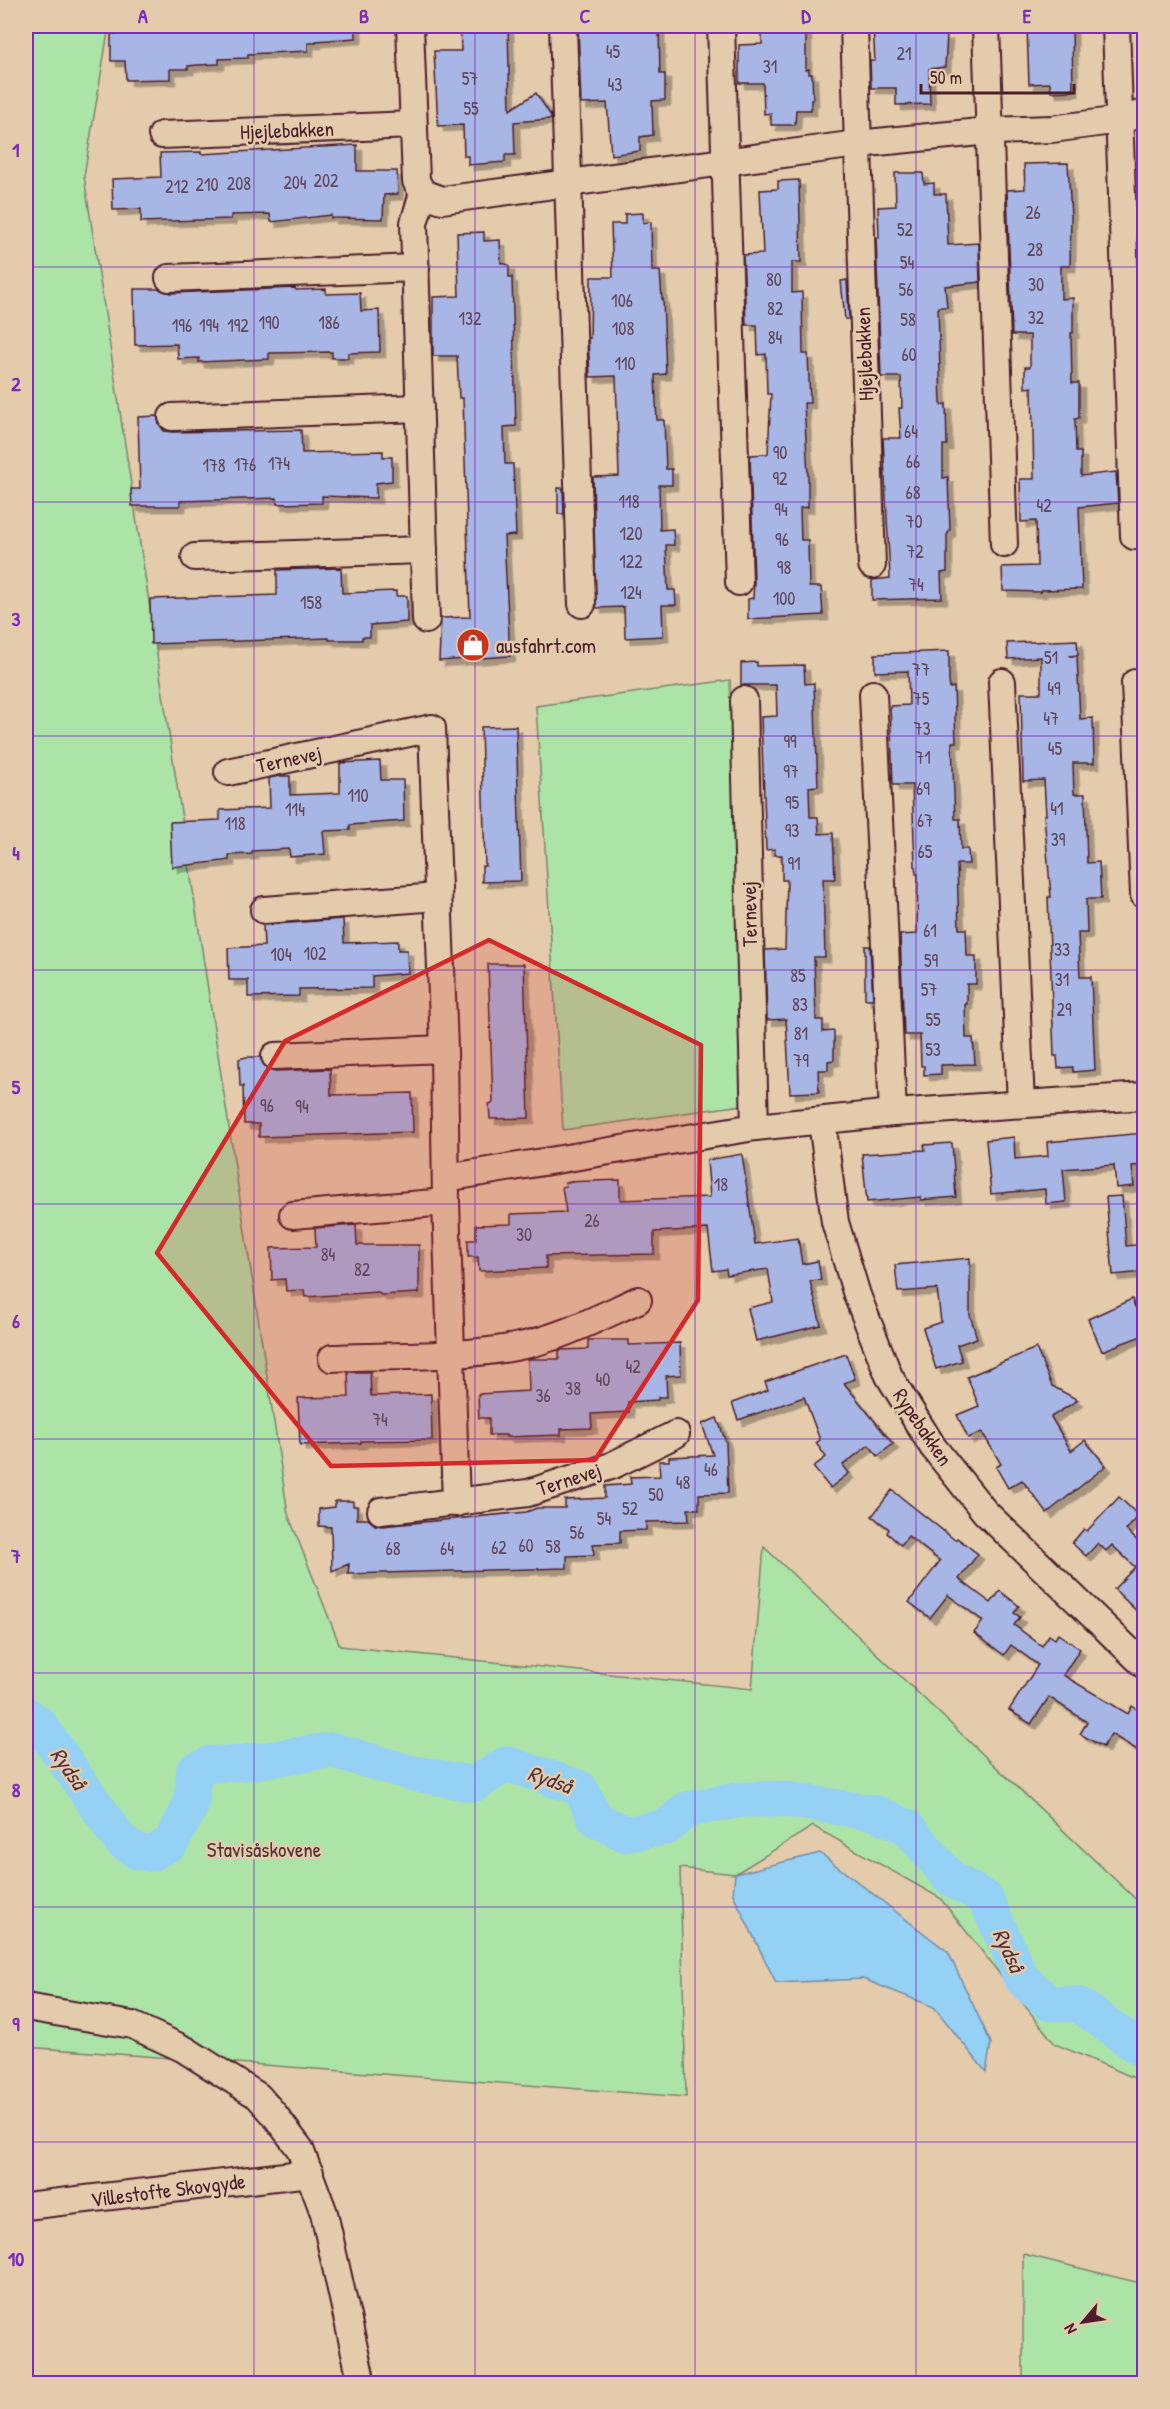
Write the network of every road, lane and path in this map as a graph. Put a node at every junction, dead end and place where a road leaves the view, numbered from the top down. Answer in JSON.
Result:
{"nodes":[{"id":1,"x":410,"y":26,"type":"edge"},
{"id":2,"x":563,"y":26,"type":"edge"},
{"id":3,"x":721,"y":26,"type":"edge"},
{"id":4,"x":854,"y":26,"type":"edge"},
{"id":5,"x":986,"y":26,"type":"edge"},
{"id":6,"x":1116,"y":26,"type":"edge"},
{"id":7,"x":1144,"y":112,"type":"edge"},
{"id":8,"x":1120,"y":120,"type":"junction"},
{"id":9,"x":413,"y":125,"type":"junction"},
{"id":10,"x":990,"y":131,"type":"junction"},
{"id":11,"x":162,"y":135,"type":"dead end"},
{"id":12,"x":857,"y":144,"type":"junction"},
{"id":13,"x":726,"y":162,"type":"junction"},
{"id":14,"x":568,"y":184,"type":"junction"},
{"id":15,"x":423,"y":193,"type":"junction"},
{"id":16,"x":416,"y":268,"type":"junction"},
{"id":17,"x":169,"y":278,"type":"dead end"},
{"id":18,"x":420,"y":408,"type":"junction"},
{"id":19,"x":172,"y":417,"type":"dead end"},
{"id":20,"x":1134,"y":536,"type":"dead end"},
{"id":21,"x":1004,"y":544,"type":"dead end"},
{"id":22,"x":424,"y":550,"type":"junction"},
{"id":23,"x":195,"y":557,"type":"dead end"},
{"id":24,"x":872,"y":565,"type":"dead end"},
{"id":25,"x":739,"y":582,"type":"dead end"},
{"id":26,"x":582,"y":604,"type":"dead end"},
{"id":27,"x":426,"y":620,"type":"dead end"},
{"id":28,"x":1002,"y":682,"type":"dead end"},
{"id":29,"x":1135,"y":683,"type":"dead end"},
{"id":30,"x":873,"y":694,"type":"dead end"},
{"id":31,"x":744,"y":700,"type":"dead end"},
{"id":32,"x":228,"y":772,"type":"dead end"},
{"id":33,"x":1144,"y":895,"type":"edge"},
{"id":34,"x":438,"y":897,"type":"junction"},
{"id":35,"x":264,"y":910,"type":"dead end"},
{"id":36,"x":444,"y":1048,"type":"junction"},
{"id":37,"x":275,"y":1056,"type":"dead end"},
{"id":38,"x":1144,"y":1096,"type":"edge"},
{"id":39,"x":1021,"y":1104,"type":"junction"},
{"id":40,"x":893,"y":1113,"type":"junction"},
{"id":41,"x":822,"y":1121,"type":"junction"},
{"id":42,"x":755,"y":1128,"type":"junction"},
{"id":43,"x":446,"y":1190,"type":"junction"},
{"id":44,"x":293,"y":1215,"type":"dead end"},
{"id":45,"x":638,"y":1300,"type":"dead end"},
{"id":46,"x":451,"y":1353,"type":"junction"},
{"id":47,"x":332,"y":1358,"type":"dead end"},
{"id":48,"x":676,"y":1434,"type":"dead end"},
{"id":49,"x":456,"y":1503,"type":"junction"},
{"id":50,"x":381,"y":1511,"type":"dead end"},
{"id":51,"x":1144,"y":1665,"type":"edge"},
{"id":52,"x":26,"y":2007,"type":"edge"},
{"id":53,"x":310,"y":2173,"type":"junction"},
{"id":54,"x":26,"y":2206,"type":"edge"},
{"id":55,"x":362,"y":2384,"type":"edge"}],
"edges":[{"from":1,"to":9,"type":"street"},
{"from":2,"to":14,"type":"street"},
{"from":3,"to":13,"type":"street"},
{"from":4,"to":12,"type":"street","name":"Hjejlebakken"},
{"from":5,"to":10,"type":"street"},
{"from":6,"to":8,"type":"street"},
{"from":7,"to":8,"type":"street"},
{"from":8,"to":10,"type":"street"},
{"from":8,"to":20,"type":"street"},
{"from":9,"to":11,"type":"street","name":"Hjejlebakken"},
{"from":9,"to":15,"type":"street"},
{"from":10,"to":12,"type":"street"},
{"from":10,"to":21,"type":"street"},
{"from":12,"to":13,"type":"street"},
{"from":12,"to":24,"type":"street","name":"Hjejlebakken"},
{"from":13,"to":14,"type":"street"},
{"from":13,"to":25,"type":"street"},
{"from":14,"to":15,"type":"street"},
{"from":14,"to":26,"type":"street"},
{"from":15,"to":16,"type":"street"},
{"from":16,"to":17,"type":"street"},
{"from":16,"to":18,"type":"street"},
{"from":18,"to":19,"type":"street"},
{"from":18,"to":22,"type":"street"},
{"from":22,"to":23,"type":"street"},
{"from":22,"to":27,"type":"street"},
{"from":28,"to":39,"type":"street"},
{"from":29,"to":33,"type":"street"},
{"from":30,"to":40,"type":"street"},
{"from":31,"to":42,"type":"street","name":"Ternevej"},
{"from":32,"to":34,"type":"street","name":"Ternevej"},
{"from":34,"to":35,"type":"street"},
{"from":34,"to":36,"type":"street","name":"Ternevej"},
{"from":36,"to":37,"type":"street"},
{"from":36,"to":43,"type":"street","name":"Ternevej"},
{"from":38,"to":39,"type":"street"},
{"from":39,"to":40,"type":"street"},
{"from":40,"to":41,"type":"street"},
{"from":41,"to":42,"type":"street"},
{"from":41,"to":51,"type":"street","name":"Rypebakken"},
{"from":42,"to":43,"type":"street"},
{"from":43,"to":44,"type":"street"},
{"from":43,"to":46,"type":"street","name":"Ternevej"},
{"from":45,"to":46,"type":"street"},
{"from":46,"to":47,"type":"street"},
{"from":46,"to":49,"type":"street","name":"Ternevej"},
{"from":48,"to":49,"type":"street","name":"Ternevej"},
{"from":49,"to":50,"type":"street","name":"Ternevej"},
{"from":52,"to":53,"type":"street"},
{"from":53,"to":54,"type":"street","name":"Villestofte Skovgyde"},
{"from":53,"to":55,"type":"street"}]}
